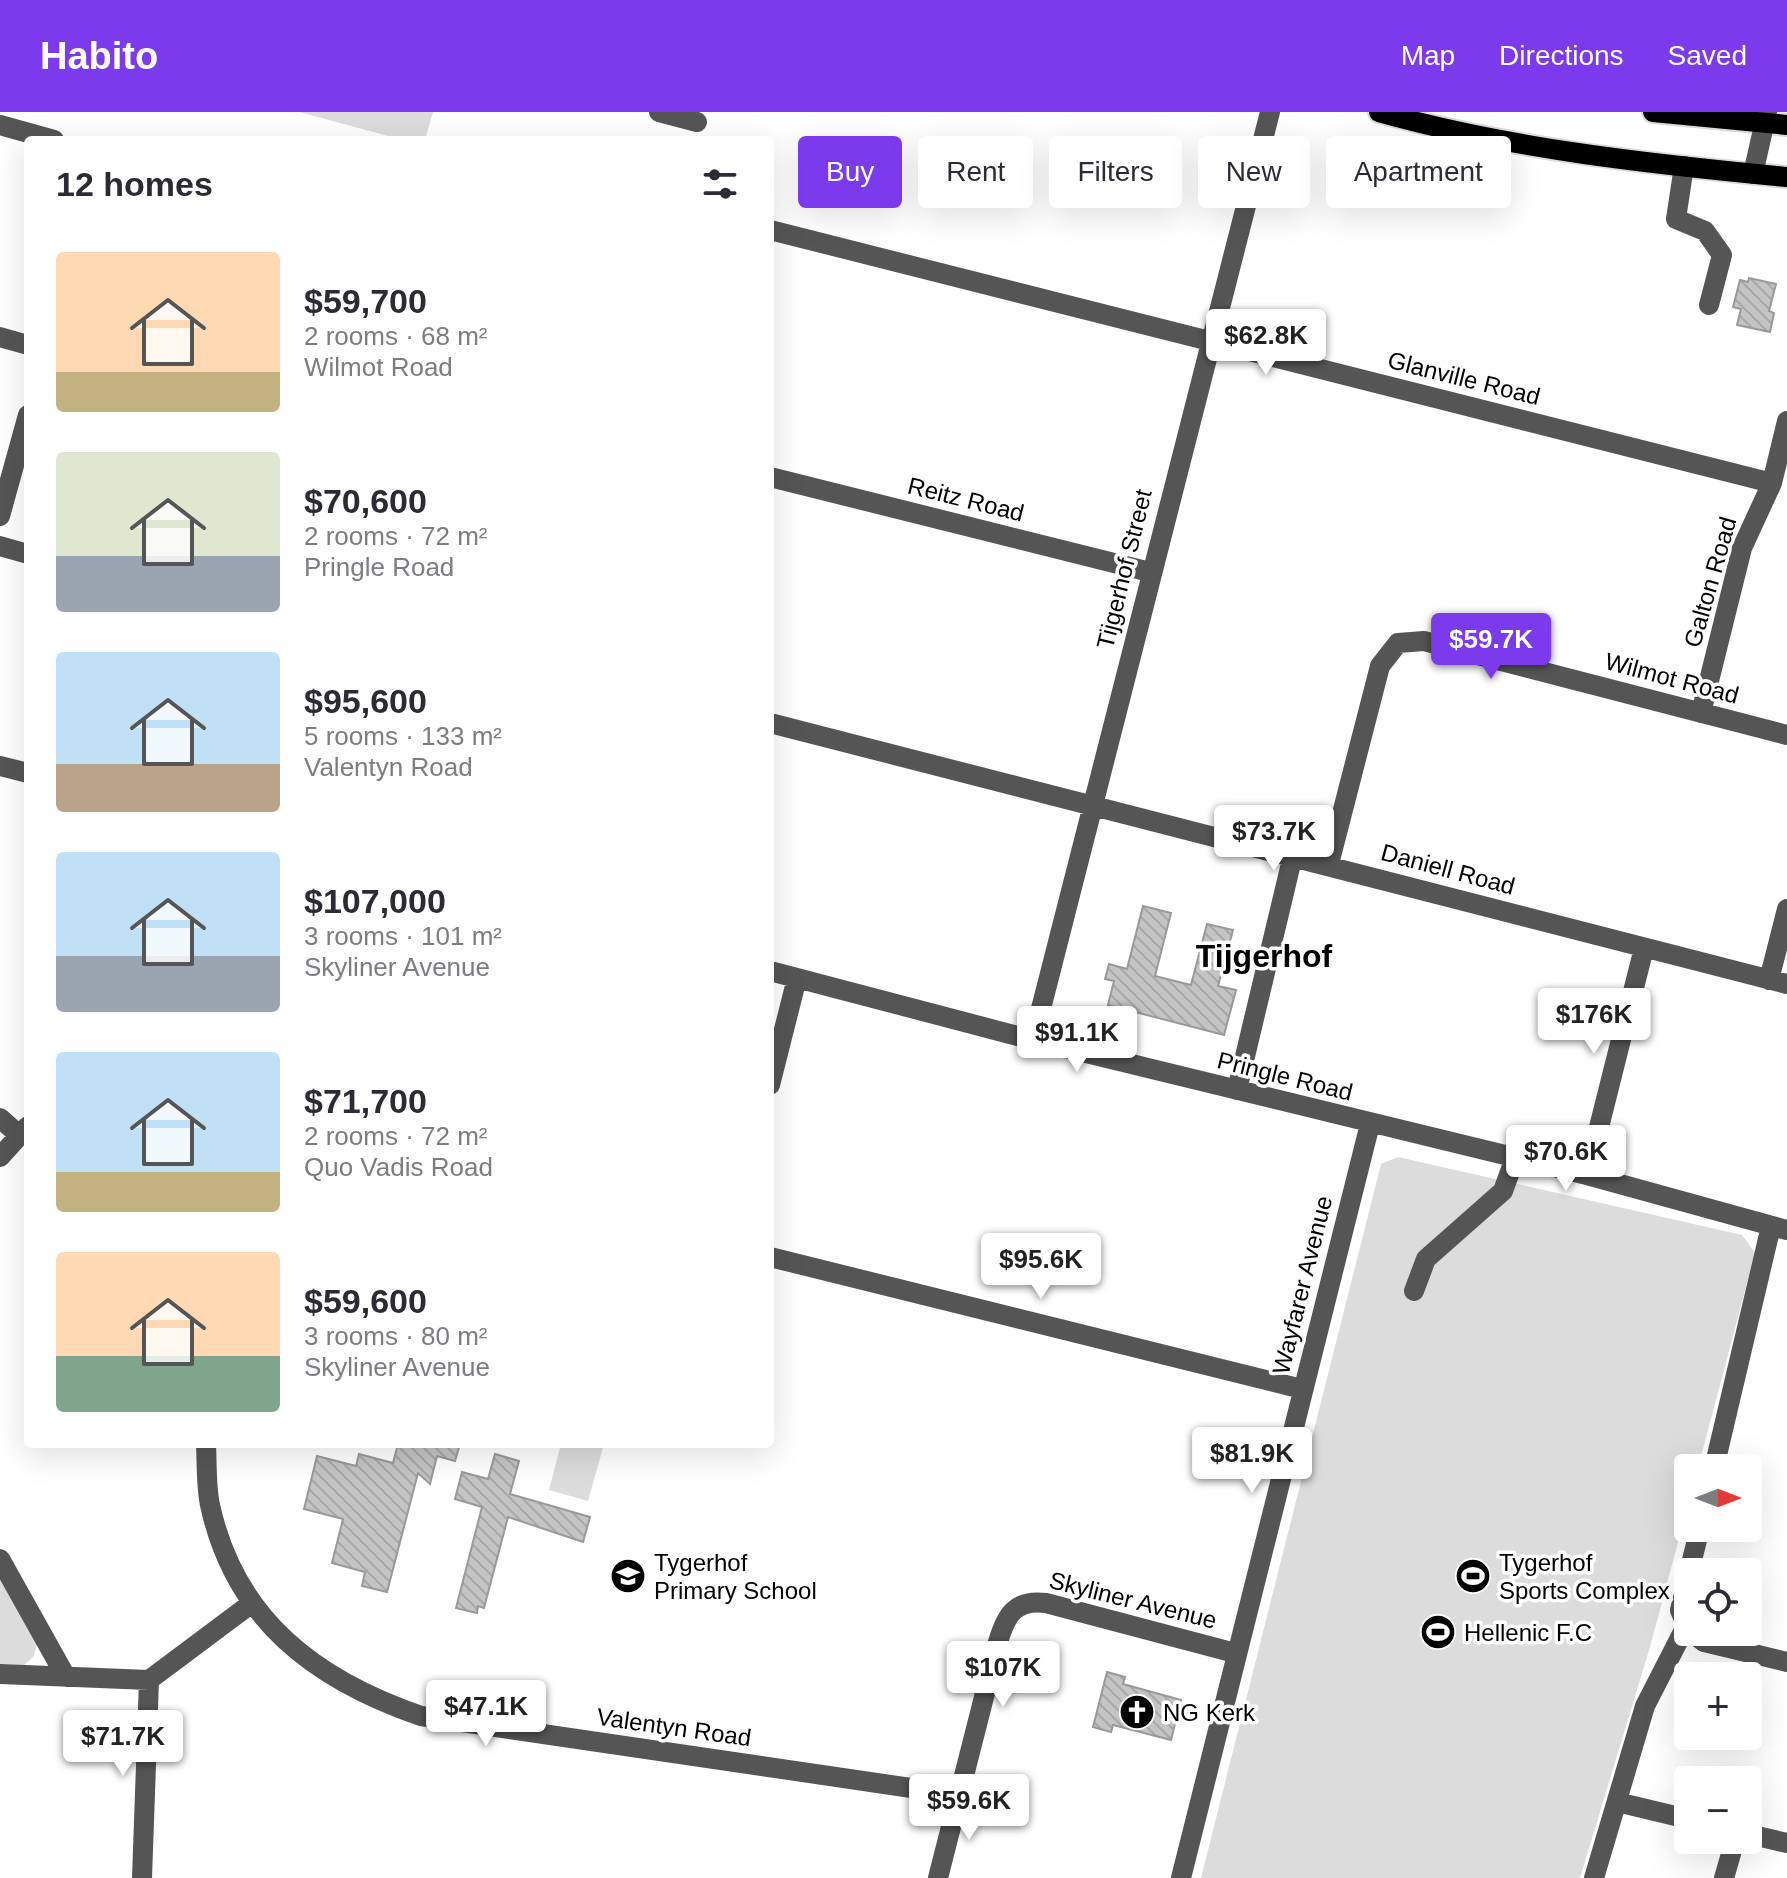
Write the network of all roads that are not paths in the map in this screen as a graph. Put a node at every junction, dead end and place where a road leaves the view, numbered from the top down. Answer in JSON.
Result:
{"nodes":[{"id":1,"x":659,"y":112,"type":"edge"},
{"id":2,"x":1270,"y":112,"type":"edge"},
{"id":3,"x":1379,"y":112,"type":"edge"},
{"id":4,"x":1653,"y":112,"type":"edge"},
{"id":5,"x":1766,"y":118,"type":"edge"},
{"id":6,"x":0,"y":125,"type":"edge"},
{"id":7,"x":696,"y":125,"type":"edge"},
{"id":8,"x":1787,"y":125,"type":"edge"},
{"id":9,"x":40,"y":136,"type":"edge"},
{"id":10,"x":1684,"y":166,"type":"junction"},
{"id":11,"x":1753,"y":174,"type":"junction"},
{"id":12,"x":1787,"y":177,"type":"edge"},
{"id":13,"x":774,"y":231,"type":"edge"},
{"id":14,"x":1709,"y":305,"type":"dead end"},
{"id":15,"x":0,"y":337,"type":"edge"},
{"id":16,"x":1210,"y":340,"type":"junction"},
{"id":17,"x":24,"y":344,"type":"edge"},
{"id":18,"x":1787,"y":421,"type":"edge"},
{"id":19,"x":24,"y":429,"type":"edge"},
{"id":20,"x":774,"y":478,"type":"edge"},
{"id":21,"x":1772,"y":483,"type":"junction"},
{"id":22,"x":0,"y":516,"type":"edge"},
{"id":23,"x":0,"y":546,"type":"edge"},
{"id":24,"x":24,"y":553,"type":"edge"},
{"id":25,"x":1150,"y":572,"type":"junction"},
{"id":26,"x":1701,"y":713,"type":"junction"},
{"id":27,"x":774,"y":724,"type":"edge"},
{"id":28,"x":1787,"y":735,"type":"edge"},
{"id":29,"x":0,"y":766,"type":"edge"},
{"id":30,"x":24,"y":772,"type":"edge"},
{"id":31,"x":1091,"y":805,"type":"junction"},
{"id":32,"x":1293,"y":855,"type":"junction"},
{"id":33,"x":1329,"y":864,"type":"junction"},
{"id":34,"x":1787,"y":909,"type":"edge"},
{"id":35,"x":1644,"y":948,"type":"junction"},
{"id":36,"x":774,"y":972,"type":"edge"},
{"id":37,"x":797,"y":978,"type":"junction"},
{"id":38,"x":1778,"y":982,"type":"edge"},
{"id":39,"x":1033,"y":1040,"type":"junction"},
{"id":40,"x":774,"y":1069,"type":"edge"},
{"id":41,"x":1237,"y":1090,"type":"junction"},
{"id":42,"x":0,"y":1118,"type":"edge"},
{"id":43,"x":1370,"y":1124,"type":"junction"},
{"id":44,"x":24,"y":1130,"type":"edge"},
{"id":45,"x":0,"y":1157,"type":"edge"},
{"id":46,"x":1515,"y":1158,"type":"junction"},
{"id":47,"x":1587,"y":1175,"type":"junction"},
{"id":48,"x":1779,"y":1228,"type":"edge"},
{"id":49,"x":774,"y":1258,"type":"edge"},
{"id":50,"x":1414,"y":1291,"type":"dead end"},
{"id":51,"x":1302,"y":1389,"type":"junction"},
{"id":52,"x":206,"y":1448,"type":"edge"},
{"id":53,"x":1718,"y":1454,"type":"edge"},
{"id":54,"x":0,"y":1559,"type":"edge"},
{"id":55,"x":252,"y":1603,"type":"junction"},
{"id":56,"x":1679,"y":1646,"type":"edge"},
{"id":57,"x":1721,"y":1646,"type":"edge"},
{"id":58,"x":1235,"y":1653,"type":"junction"},
{"id":59,"x":1787,"y":1662,"type":"edge"},
{"id":60,"x":0,"y":1674,"type":"edge"},
{"id":61,"x":66,"y":1677,"type":"junction"},
{"id":62,"x":149,"y":1680,"type":"junction"},
{"id":63,"x":959,"y":1795,"type":"junction"},
{"id":64,"x":1617,"y":1802,"type":"junction"},
{"id":65,"x":1674,"y":1816,"type":"edge"},
{"id":66,"x":1762,"y":1837,"type":"edge"},
{"id":67,"x":1787,"y":1843,"type":"edge"},
{"id":68,"x":1731,"y":1854,"type":"edge"},
{"id":69,"x":142,"y":1878,"type":"edge"},
{"id":70,"x":938,"y":1878,"type":"edge"},
{"id":71,"x":1181,"y":1878,"type":"edge"},
{"id":72,"x":1594,"y":1878,"type":"edge"},
{"id":73,"x":1724,"y":1878,"type":"edge"}],
"edges":[{"from":1,"to":7,"type":"street"},
{"from":2,"to":16,"type":"street","name":"Tijgerhof Street"},
{"from":3,"to":10,"type":"main road"},
{"from":4,"to":5,"type":"main road"},
{"from":5,"to":8,"type":"main road"},
{"from":5,"to":11,"type":"street"},
{"from":6,"to":9,"type":"street"},
{"from":10,"to":11,"type":"main road"},
{"from":10,"to":14,"type":"street"},
{"from":11,"to":12,"type":"main road"},
{"from":13,"to":16,"type":"street","name":"Glanville Road"},
{"from":15,"to":17,"type":"street"},
{"from":16,"to":21,"type":"street","name":"Glanville Road"},
{"from":16,"to":25,"type":"street","name":"Tijgerhof Street"},
{"from":18,"to":21,"type":"street","name":"Galton Road"},
{"from":19,"to":22,"type":"street"},
{"from":20,"to":25,"type":"street","name":"Reitz Road"},
{"from":21,"to":26,"type":"street","name":"Galton Road"},
{"from":23,"to":24,"type":"street"},
{"from":25,"to":31,"type":"street","name":"Tijgerhof Street"},
{"from":26,"to":28,"type":"street","name":"Wilmot Road"},
{"from":26,"to":33,"type":"street","name":"Wilmot Road"},
{"from":27,"to":31,"type":"street","name":"Daniell Road"},
{"from":29,"to":30,"type":"street"},
{"from":31,"to":32,"type":"street","name":"Daniell Road"},
{"from":31,"to":39,"type":"street","name":"Tijgerhof Street"},
{"from":32,"to":33,"type":"street","name":"Daniell Road"},
{"from":32,"to":41,"type":"street"},
{"from":33,"to":35,"type":"street","name":"Daniell Road"},
{"from":34,"to":38,"type":"street"},
{"from":35,"to":38,"type":"street","name":"Daniell Road"},
{"from":35,"to":47,"type":"street"},
{"from":36,"to":37,"type":"street","name":"Pringle Road"},
{"from":37,"to":39,"type":"street","name":"Pringle Road"},
{"from":37,"to":40,"type":"street"},
{"from":39,"to":41,"type":"street","name":"Pringle Road"},
{"from":41,"to":43,"type":"street","name":"Pringle Road"},
{"from":42,"to":44,"type":"street"},
{"from":43,"to":46,"type":"street","name":"Pringle Road"},
{"from":43,"to":51,"type":"street","name":"Wayfarer Avenue"},
{"from":44,"to":45,"type":"street"},
{"from":46,"to":47,"type":"street","name":"Pringle Road"},
{"from":46,"to":50,"type":"street"},
{"from":47,"to":48,"type":"street","name":"Pringle Road"},
{"from":48,"to":53,"type":"street"},
{"from":49,"to":51,"type":"street"},
{"from":51,"to":58,"type":"street","name":"Wayfarer Avenue"},
{"from":52,"to":55,"type":"street","name":"Valentyn Road"},
{"from":54,"to":61,"type":"street"},
{"from":55,"to":62,"type":"street"},
{"from":55,"to":63,"type":"street","name":"Valentyn Road"},
{"from":56,"to":64,"type":"street"},
{"from":57,"to":59,"type":"street"},
{"from":58,"to":63,"type":"street","name":"Skyliner Avenue"},
{"from":58,"to":71,"type":"street","name":"Wayfarer Avenue"},
{"from":60,"to":61,"type":"street"},
{"from":61,"to":62,"type":"street"},
{"from":62,"to":69,"type":"street"},
{"from":63,"to":70,"type":"street","name":"Skyliner Avenue"},
{"from":64,"to":65,"type":"street"},
{"from":64,"to":72,"type":"street"},
{"from":66,"to":67,"type":"street"},
{"from":68,"to":73,"type":"street"}]}
